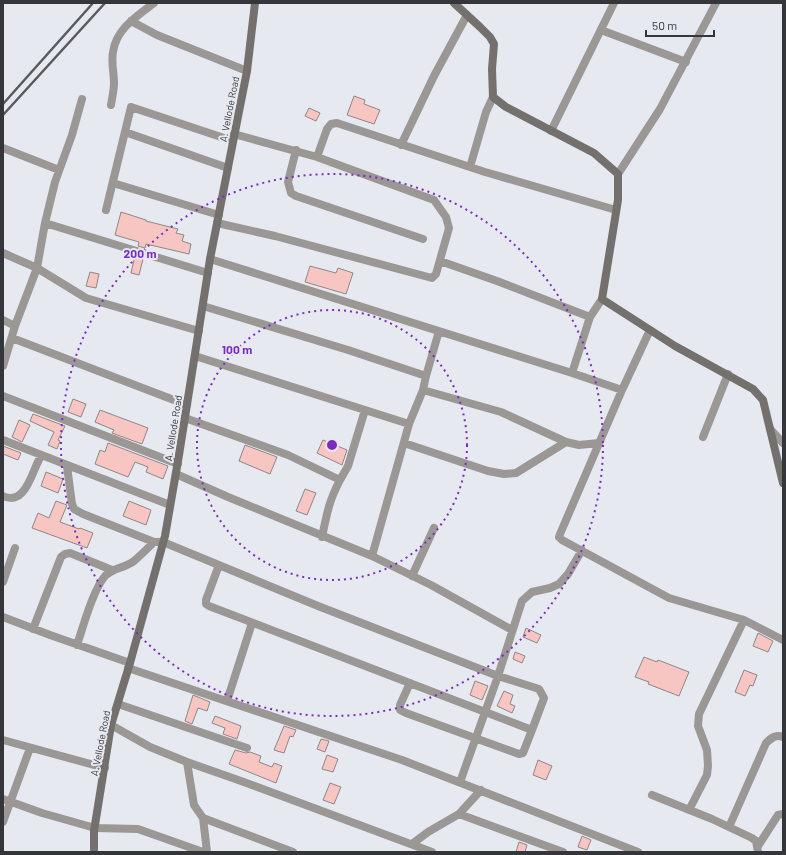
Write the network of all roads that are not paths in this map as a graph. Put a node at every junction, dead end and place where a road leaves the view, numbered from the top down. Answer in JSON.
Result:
{"nodes":[{"id":1,"x":154,"y":3,"type":"edge"},
{"id":2,"x":255,"y":3,"type":"edge"},
{"id":3,"x":454,"y":3,"type":"edge"},
{"id":4,"x":614,"y":3,"type":"edge"},
{"id":5,"x":716,"y":3,"type":"edge"},
{"id":6,"x":467,"y":15,"type":"junction"},
{"id":7,"x":131,"y":20,"type":"junction"},
{"id":8,"x":601,"y":30,"type":"junction"},
{"id":9,"x":686,"y":62,"type":"junction"},
{"id":10,"x":247,"y":71,"type":"junction"},
{"id":11,"x":493,"y":97,"type":"junction"},
{"id":12,"x":82,"y":99,"type":"dead end"},
{"id":13,"x":111,"y":105,"type":"dead end"},
{"id":14,"x":550,"y":131,"type":"junction"},
{"id":15,"x":125,"y":132,"type":"junction"},
{"id":16,"x":234,"y":137,"type":"junction"},
{"id":17,"x":401,"y":144,"type":"junction"},
{"id":18,"x":3,"y":148,"type":"edge"},
{"id":19,"x":296,"y":150,"type":"junction"},
{"id":20,"x":317,"y":157,"type":"junction"},
{"id":21,"x":470,"y":167,"type":"junction"},
{"id":22,"x":228,"y":168,"type":"junction"},
{"id":23,"x":59,"y":170,"type":"junction"},
{"id":24,"x":618,"y":174,"type":"junction"},
{"id":25,"x":113,"y":182,"type":"junction"},
{"id":26,"x":106,"y":210,"type":"dead end"},
{"id":27,"x":616,"y":210,"type":"junction"},
{"id":28,"x":218,"y":219,"type":"junction"},
{"id":29,"x":45,"y":223,"type":"junction"},
{"id":30,"x":423,"y":239,"type":"dead end"},
{"id":31,"x":3,"y":253,"type":"edge"},
{"id":32,"x":210,"y":259,"type":"junction"},
{"id":33,"x":440,"y":262,"type":"junction"},
{"id":34,"x":37,"y":268,"type":"junction"},
{"id":35,"x":208,"y":273,"type":"junction"},
{"id":36,"x":602,"y":299,"type":"junction"},
{"id":37,"x":203,"y":306,"type":"junction"},
{"id":38,"x":590,"y":317,"type":"junction"},
{"id":39,"x":3,"y":320,"type":"edge"},
{"id":40,"x":15,"y":326,"type":"junction"},
{"id":41,"x":650,"y":330,"type":"junction"},
{"id":42,"x":199,"y":331,"type":"junction"},
{"id":43,"x":439,"y":331,"type":"junction"},
{"id":44,"x":12,"y":338,"type":"junction"},
{"id":45,"x":195,"y":356,"type":"junction"},
{"id":46,"x":3,"y":366,"type":"edge"},
{"id":47,"x":572,"y":373,"type":"junction"},
{"id":48,"x":728,"y":374,"type":"junction"},
{"id":49,"x":426,"y":376,"type":"junction"},
{"id":50,"x":423,"y":390,"type":"junction"},
{"id":51,"x":622,"y":390,"type":"junction"},
{"id":52,"x":3,"y":396,"type":"edge"},
{"id":53,"x":187,"y":405,"type":"junction"},
{"id":54,"x":365,"y":410,"type":"junction"},
{"id":55,"x":185,"y":418,"type":"junction"},
{"id":56,"x":409,"y":424,"type":"junction"},
{"id":57,"x":770,"y":429,"type":"junction"},
{"id":58,"x":703,"y":437,"type":"dead end"},
{"id":59,"x":3,"y":440,"type":"edge"},
{"id":60,"x":404,"y":442,"type":"junction"},
{"id":61,"x":566,"y":442,"type":"junction"},
{"id":62,"x":599,"y":443,"type":"junction"},
{"id":63,"x":783,"y":443,"type":"edge"},
{"id":64,"x":41,"y":456,"type":"junction"},
{"id":65,"x":178,"y":464,"type":"junction"},
{"id":66,"x":67,"y":466,"type":"junction"},
{"id":67,"x":176,"y":474,"type":"junction"},
{"id":68,"x":340,"y":480,"type":"junction"},
{"id":69,"x":783,"y":483,"type":"edge"},
{"id":70,"x":3,"y":496,"type":"edge"},
{"id":71,"x":170,"y":505,"type":"junction"},
{"id":72,"x":434,"y":528,"type":"dead end"},
{"id":73,"x":322,"y":537,"type":"junction"},
{"id":74,"x":159,"y":542,"type":"junction"},
{"id":75,"x":16,"y":548,"type":"dead end"},
{"id":76,"x":582,"y":550,"type":"junction"},
{"id":77,"x":372,"y":556,"type":"junction"},
{"id":78,"x":219,"y":565,"type":"junction"},
{"id":79,"x":112,"y":570,"type":"junction"},
{"id":80,"x":412,"y":576,"type":"junction"},
{"id":81,"x":3,"y":582,"type":"edge"},
{"id":82,"x":3,"y":617,"type":"edge"},
{"id":83,"x":744,"y":620,"type":"junction"},
{"id":84,"x":252,"y":623,"type":"junction"},
{"id":85,"x":33,"y":629,"type":"junction"},
{"id":86,"x":512,"y":630,"type":"junction"},
{"id":87,"x":783,"y":640,"type":"edge"},
{"id":88,"x":77,"y":644,"type":"junction"},
{"id":89,"x":129,"y":665,"type":"junction"},
{"id":90,"x":498,"y":676,"type":"junction"},
{"id":91,"x":410,"y":684,"type":"junction"},
{"id":92,"x":227,"y":701,"type":"junction"},
{"id":93,"x":118,"y":704,"type":"junction"},
{"id":94,"x":485,"y":712,"type":"junction"},
{"id":95,"x":111,"y":725,"type":"junction"},
{"id":96,"x":532,"y":730,"type":"junction"},
{"id":97,"x":783,"y":738,"type":"edge"},
{"id":98,"x":476,"y":739,"type":"junction"},
{"id":99,"x":3,"y":740,"type":"edge"},
{"id":100,"x":30,"y":748,"type":"junction"},
{"id":101,"x":247,"y":748,"type":"dead end"},
{"id":102,"x":187,"y":762,"type":"junction"},
{"id":103,"x":105,"y":768,"type":"junction"},
{"id":104,"x":460,"y":782,"type":"junction"},
{"id":105,"x":480,"y":790,"type":"junction"},
{"id":106,"x":652,"y":795,"type":"dead end"},
{"id":107,"x":7,"y":801,"type":"edge"},
{"id":108,"x":689,"y":810,"type":"junction"},
{"id":109,"x":459,"y":814,"type":"junction"},
{"id":110,"x":783,"y":814,"type":"edge"},
{"id":111,"x":203,"y":818,"type":"junction"},
{"id":112,"x":3,"y":822,"type":"edge"},
{"id":113,"x":730,"y":827,"type":"junction"},
{"id":114,"x":95,"y":828,"type":"junction"},
{"id":115,"x":412,"y":844,"type":"junction"},
{"id":116,"x":758,"y":849,"type":"edge"},
{"id":117,"x":94,"y":852,"type":"edge"},
{"id":118,"x":202,"y":852,"type":"edge"},
{"id":119,"x":207,"y":852,"type":"edge"},
{"id":120,"x":293,"y":852,"type":"edge"},
{"id":121,"x":432,"y":852,"type":"edge"},
{"id":122,"x":563,"y":852,"type":"edge"},
{"id":123,"x":638,"y":852,"type":"edge"}],
"edges":[{"from":1,"to":7,"type":"street"},
{"from":2,"to":10,"type":"main road","name":"A. Vellode Road"},
{"from":3,"to":6,"type":"main road"},
{"from":4,"to":8,"type":"street"},
{"from":5,"to":9,"type":"street"},
{"from":6,"to":11,"type":"main road"},
{"from":6,"to":17,"type":"street"},
{"from":7,"to":10,"type":"street"},
{"from":7,"to":13,"type":"street"},
{"from":8,"to":9,"type":"street"},
{"from":8,"to":14,"type":"street"},
{"from":9,"to":24,"type":"street"},
{"from":10,"to":16,"type":"main road","name":"A. Vellode Road"},
{"from":11,"to":14,"type":"main road"},
{"from":11,"to":21,"type":"street"},
{"from":12,"to":23,"type":"street"},
{"from":14,"to":24,"type":"main road"},
{"from":15,"to":16,"type":"street"},
{"from":15,"to":22,"type":"street"},
{"from":15,"to":25,"type":"street"},
{"from":16,"to":19,"type":"street"},
{"from":16,"to":22,"type":"main road","name":"A. Vellode Road"},
{"from":17,"to":20,"type":"street"},
{"from":17,"to":21,"type":"street"},
{"from":18,"to":23,"type":"street"},
{"from":19,"to":20,"type":"street"},
{"from":19,"to":30,"type":"street"},
{"from":20,"to":33,"type":"street"},
{"from":21,"to":27,"type":"street"},
{"from":22,"to":28,"type":"main road","name":"A. Vellode Road"},
{"from":23,"to":29,"type":"street"},
{"from":24,"to":27,"type":"main road"},
{"from":25,"to":26,"type":"street"},
{"from":25,"to":28,"type":"street"},
{"from":27,"to":36,"type":"main road"},
{"from":28,"to":32,"type":"main road","name":"A. Vellode Road"},
{"from":28,"to":33,"type":"street"},
{"from":29,"to":34,"type":"street"},
{"from":29,"to":35,"type":"street"},
{"from":31,"to":34,"type":"street"},
{"from":32,"to":35,"type":"main road","name":"A. Vellode Road"},
{"from":32,"to":43,"type":"street"},
{"from":33,"to":38,"type":"street"},
{"from":34,"to":40,"type":"street"},
{"from":34,"to":42,"type":"street"},
{"from":35,"to":37,"type":"main road","name":"A. Vellode Road"},
{"from":36,"to":38,"type":"street"},
{"from":36,"to":41,"type":"main road"},
{"from":37,"to":42,"type":"main road","name":"A. Vellode Road"},
{"from":37,"to":49,"type":"street"},
{"from":38,"to":47,"type":"street"},
{"from":39,"to":40,"type":"street"},
{"from":40,"to":44,"type":"street"},
{"from":41,"to":48,"type":"main road"},
{"from":41,"to":51,"type":"street"},
{"from":42,"to":45,"type":"main road","name":"A. Vellode Road"},
{"from":43,"to":47,"type":"street"},
{"from":43,"to":49,"type":"street"},
{"from":44,"to":46,"type":"street"},
{"from":44,"to":53,"type":"street"},
{"from":45,"to":53,"type":"main road","name":"A. Vellode Road"},
{"from":45,"to":54,"type":"street"},
{"from":47,"to":51,"type":"street"},
{"from":48,"to":57,"type":"main road"},
{"from":48,"to":58,"type":"street"},
{"from":49,"to":50,"type":"street"},
{"from":50,"to":56,"type":"street"},
{"from":50,"to":61,"type":"street"},
{"from":51,"to":62,"type":"street"},
{"from":52,"to":65,"type":"street"},
{"from":53,"to":55,"type":"main road","name":"A. Vellode Road"},
{"from":54,"to":56,"type":"street"},
{"from":54,"to":68,"type":"street"},
{"from":55,"to":65,"type":"main road","name":"A. Vellode Road"},
{"from":55,"to":68,"type":"street"},
{"from":56,"to":60,"type":"street"},
{"from":57,"to":63,"type":"street"},
{"from":57,"to":69,"type":"main road"},
{"from":59,"to":64,"type":"street"},
{"from":60,"to":61,"type":"street"},
{"from":60,"to":77,"type":"street"},
{"from":61,"to":62,"type":"street"},
{"from":62,"to":76,"type":"street"},
{"from":64,"to":66,"type":"street"},
{"from":64,"to":70,"type":"street"},
{"from":65,"to":67,"type":"main road","name":"A. Vellode Road"},
{"from":66,"to":71,"type":"street"},
{"from":66,"to":74,"type":"street"},
{"from":67,"to":71,"type":"main road","name":"A. Vellode Road"},
{"from":67,"to":73,"type":"street"},
{"from":68,"to":73,"type":"street"},
{"from":71,"to":74,"type":"main road","name":"A. Vellode Road"},
{"from":72,"to":80,"type":"street"},
{"from":73,"to":77,"type":"street"},
{"from":74,"to":78,"type":"street"},
{"from":74,"to":79,"type":"street"},
{"from":74,"to":89,"type":"main road","name":"A. Vellode Road"},
{"from":75,"to":81,"type":"street"},
{"from":76,"to":83,"type":"street"},
{"from":76,"to":86,"type":"street"},
{"from":77,"to":80,"type":"street"},
{"from":78,"to":84,"type":"street"},
{"from":78,"to":90,"type":"street"},
{"from":79,"to":85,"type":"street"},
{"from":79,"to":88,"type":"street"},
{"from":80,"to":86,"type":"street"},
{"from":82,"to":85,"type":"street"},
{"from":83,"to":87,"type":"street"},
{"from":83,"to":108,"type":"street"},
{"from":84,"to":91,"type":"street"},
{"from":84,"to":92,"type":"street"},
{"from":85,"to":88,"type":"street"},
{"from":86,"to":90,"type":"street"},
{"from":88,"to":89,"type":"street"},
{"from":89,"to":92,"type":"street"},
{"from":89,"to":93,"type":"main road","name":"A. Vellode Road"},
{"from":90,"to":94,"type":"street"},
{"from":90,"to":96,"type":"street"},
{"from":91,"to":94,"type":"street"},
{"from":91,"to":98,"type":"street"},
{"from":92,"to":104,"type":"street"},
{"from":93,"to":95,"type":"main road","name":"A. Vellode Road"},
{"from":93,"to":101,"type":"street"},
{"from":94,"to":96,"type":"street"},
{"from":94,"to":98,"type":"street"},
{"from":95,"to":102,"type":"street"},
{"from":95,"to":103,"type":"main road","name":"A. Vellode Road"},
{"from":96,"to":98,"type":"street"},
{"from":97,"to":113,"type":"street"},
{"from":98,"to":104,"type":"street"},
{"from":99,"to":100,"type":"street"},
{"from":100,"to":103,"type":"street"},
{"from":100,"to":107,"type":"street"},
{"from":102,"to":111,"type":"street"},
{"from":102,"to":115,"type":"street"},
{"from":103,"to":114,"type":"main road","name":"A. Vellode Road"},
{"from":104,"to":105,"type":"street"},
{"from":105,"to":109,"type":"street"},
{"from":105,"to":123,"type":"street"},
{"from":106,"to":108,"type":"street"},
{"from":107,"to":112,"type":"street"},
{"from":107,"to":114,"type":"street"},
{"from":108,"to":113,"type":"street"},
{"from":109,"to":115,"type":"street"},
{"from":109,"to":122,"type":"street"},
{"from":110,"to":116,"type":"street"},
{"from":111,"to":119,"type":"street"},
{"from":111,"to":120,"type":"street"},
{"from":113,"to":116,"type":"street"},
{"from":114,"to":117,"type":"main road","name":"A. Vellode Road"},
{"from":114,"to":118,"type":"street"},
{"from":115,"to":121,"type":"street"}]}
